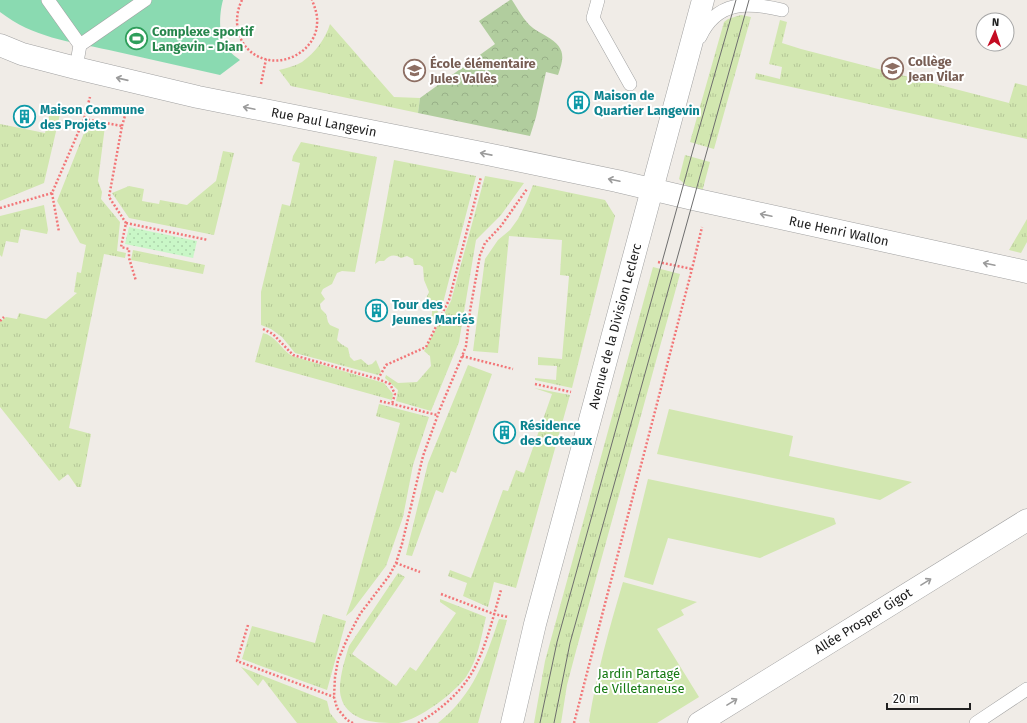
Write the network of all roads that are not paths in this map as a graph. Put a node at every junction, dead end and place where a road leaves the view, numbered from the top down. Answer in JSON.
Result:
{"nodes":[{"id":1,"x":48,"y":0,"type":"edge"},
{"id":2,"x":145,"y":0,"type":"edge"},
{"id":3,"x":598,"y":0,"type":"edge"},
{"id":4,"x":703,"y":0,"type":"edge"},
{"id":5,"x":752,"y":0,"type":"edge"},
{"id":6,"x":768,"y":7,"type":"junction"},
{"id":7,"x":782,"y":10,"type":"dead end"},
{"id":8,"x":0,"y":45,"type":"edge"},
{"id":9,"x":80,"y":45,"type":"junction"},
{"id":10,"x":86,"y":71,"type":"junction"},
{"id":11,"x":630,"y":84,"type":"dead end"},
{"id":12,"x":679,"y":88,"type":"junction"},
{"id":13,"x":652,"y":188,"type":"junction"},
{"id":14,"x":1027,"y":272,"type":"edge"},
{"id":15,"x":1027,"y":520,"type":"edge"},
{"id":16,"x":1027,"y":690,"type":"edge"},
{"id":17,"x":512,"y":723,"type":"edge"},
{"id":18,"x":698,"y":723,"type":"edge"},
{"id":19,"x":976,"y":723,"type":"edge"}],
"edges":[{"from":1,"to":9,"type":"lane"},
{"from":2,"to":9,"type":"lane"},
{"from":3,"to":11,"type":"lane"},
{"from":4,"to":12,"type":"street","name":"Avenue de la Division Leclerc"},
{"from":5,"to":6,"type":"lane"},
{"from":6,"to":7,"type":"lane"},
{"from":6,"to":12,"type":"lane"},
{"from":8,"to":10,"type":"street","name":"Rue Paul Langevin"},
{"from":9,"to":10,"type":"lane"},
{"from":13,"to":10,"type":"street","name":"Rue Paul Langevin","one_way":true},
{"from":12,"to":13,"type":"street","name":"Avenue de la Division Leclerc"},
{"from":14,"to":13,"type":"street","name":"Rue Henri Wallon","one_way":true},
{"from":13,"to":17,"type":"street","name":"Avenue de la Division Leclerc"},
{"from":18,"to":15,"type":"street","name":"Allée Prosper Gigot","one_way":true},
{"from":16,"to":19,"type":"lane"}]}
